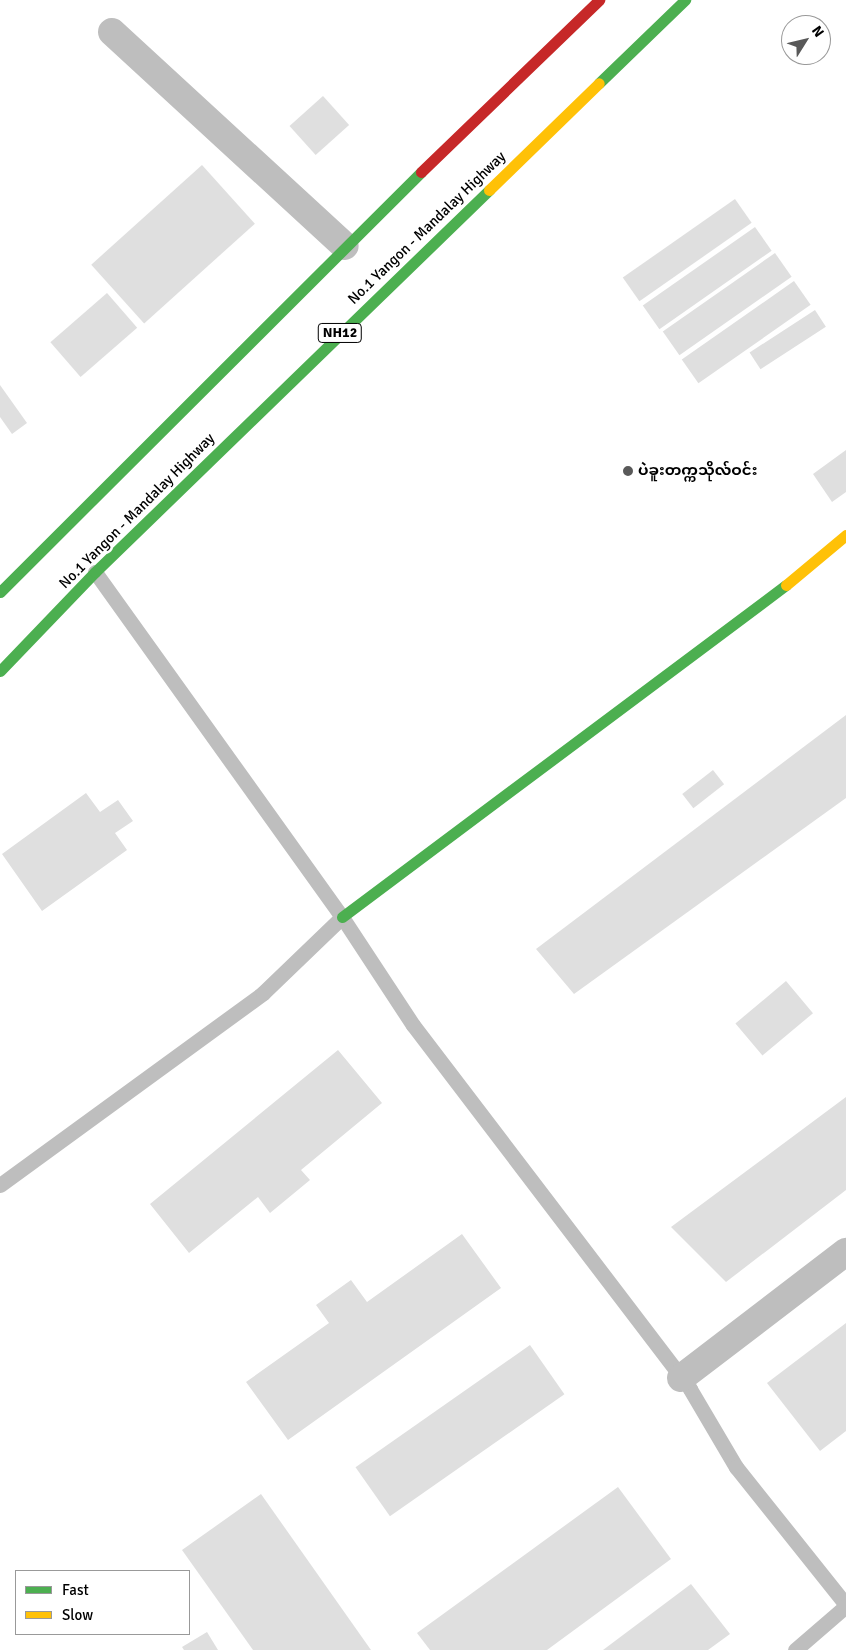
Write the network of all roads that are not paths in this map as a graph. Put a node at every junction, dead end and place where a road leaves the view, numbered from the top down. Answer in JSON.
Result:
{"nodes":[{"id":1,"x":599,"y":0,"type":"edge"},
{"id":2,"x":685,"y":0,"type":"edge"},
{"id":3,"x":112,"y":32,"type":"dead end"},
{"id":4,"x":345,"y":246,"type":"junction"},
{"id":5,"x":846,"y":535,"type":"edge"},
{"id":6,"x":95,"y":572,"type":"junction"},
{"id":7,"x":0,"y":592,"type":"edge"},
{"id":8,"x":0,"y":671,"type":"edge"},
{"id":9,"x":342,"y":917,"type":"junction"},
{"id":10,"x":0,"y":1185,"type":"edge"},
{"id":11,"x":846,"y":1252,"type":"edge"},
{"id":12,"x":681,"y":1378,"type":"junction"},
{"id":13,"x":846,"y":1606,"type":"edge"},
{"id":14,"x":795,"y":1650,"type":"edge"}],
"edges":[{"from":1,"to":4,"type":"main road"},
{"from":2,"to":6,"type":"main road","name":"No.1 Yangon - Mandalay Highway","number":"NH12"},
{"from":3,"to":4,"type":"street"},
{"from":4,"to":7,"type":"main road"},
{"from":5,"to":9,"type":"main road"},
{"from":6,"to":8,"type":"main road","name":"No.1 Yangon - Mandalay Highway","number":"NH12"},
{"from":6,"to":9,"type":"lane"},
{"from":9,"to":10,"type":"lane"},
{"from":9,"to":12,"type":"lane"},
{"from":11,"to":12,"type":"street"},
{"from":12,"to":13,"type":"lane"},
{"from":13,"to":14,"type":"lane"}]}
